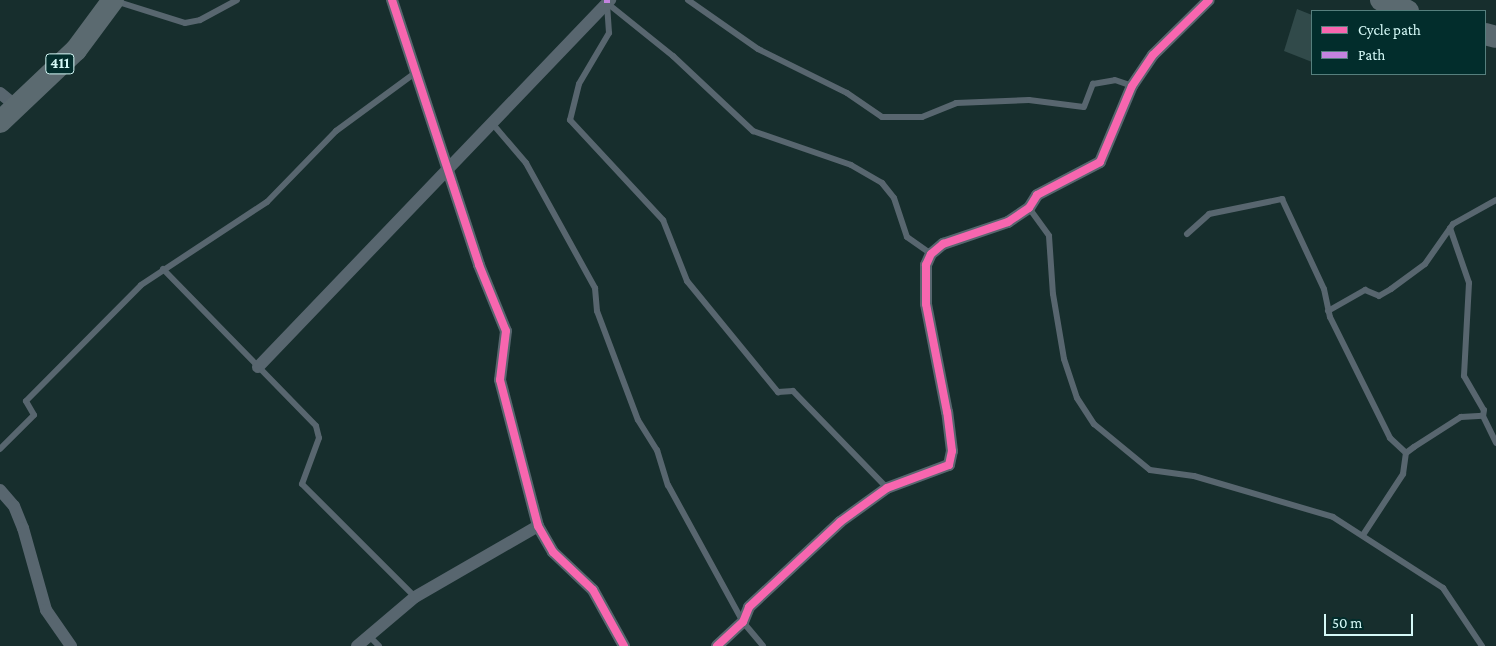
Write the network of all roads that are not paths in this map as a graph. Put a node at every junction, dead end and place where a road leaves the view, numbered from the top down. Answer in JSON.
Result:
{"nodes":[{"id":1,"x":113,"y":0,"type":"edge"},
{"id":2,"x":237,"y":0,"type":"edge"},
{"id":3,"x":392,"y":0,"type":"edge"},
{"id":4,"x":688,"y":0,"type":"edge"},
{"id":5,"x":1209,"y":0,"type":"edge"},
{"id":6,"x":1381,"y":0,"type":"edge"},
{"id":7,"x":609,"y":1,"type":"edge"},
{"id":8,"x":1406,"y":10,"type":"edge"},
{"id":9,"x":415,"y":73,"type":"junction"},
{"id":10,"x":1132,"y":86,"type":"junction"},
{"id":11,"x":8,"y":99,"type":"edge"},
{"id":12,"x":0,"y":122,"type":"edge"},
{"id":13,"x":490,"y":122,"type":"junction"},
{"id":14,"x":446,"y":169,"type":"junction"},
{"id":15,"x":1496,"y":200,"type":"edge"},
{"id":16,"x":1030,"y":208,"type":"junction"},
{"id":17,"x":1450,"y":228,"type":"junction"},
{"id":18,"x":1187,"y":234,"type":"dead end"},
{"id":19,"x":932,"y":254,"type":"junction"},
{"id":20,"x":163,"y":269,"type":"junction"},
{"id":21,"x":1328,"y":311,"type":"junction"},
{"id":22,"x":258,"y":367,"type":"junction"},
{"id":23,"x":1483,"y":416,"type":"junction"},
{"id":24,"x":1496,"y":444,"type":"edge"},
{"id":25,"x":0,"y":449,"type":"edge"},
{"id":26,"x":1406,"y":453,"type":"junction"},
{"id":27,"x":887,"y":488,"type":"junction"},
{"id":28,"x":0,"y":490,"type":"edge"},
{"id":29,"x":538,"y":526,"type":"junction"},
{"id":30,"x":1363,"y":535,"type":"junction"},
{"id":31,"x":415,"y":597,"type":"junction"},
{"id":32,"x":743,"y":622,"type":"junction"},
{"id":33,"x":369,"y":636,"type":"junction"},
{"id":34,"x":71,"y":646,"type":"edge"},
{"id":35,"x":357,"y":646,"type":"edge"},
{"id":36,"x":379,"y":646,"type":"edge"},
{"id":37,"x":624,"y":646,"type":"edge"},
{"id":38,"x":717,"y":646,"type":"edge"},
{"id":39,"x":763,"y":646,"type":"edge"},
{"id":40,"x":1482,"y":646,"type":"edge"}],
"edges":[{"from":1,"to":2,"type":"lane"},
{"from":1,"to":11,"type":"highway","number":"411"},
{"from":3,"to":9,"type":"street"},
{"from":4,"to":10,"type":"lane"},
{"from":5,"to":10,"type":"street"},
{"from":6,"to":8,"type":"highway"},
{"from":7,"to":13,"type":"street"},
{"from":7,"to":19,"type":"lane"},
{"from":7,"to":27,"type":"lane"},
{"from":9,"to":14,"type":"street"},
{"from":9,"to":20,"type":"lane"},
{"from":10,"to":16,"type":"street"},
{"from":11,"to":12,"type":"highway","number":"411"},
{"from":13,"to":14,"type":"street"},
{"from":13,"to":32,"type":"lane"},
{"from":14,"to":22,"type":"street"},
{"from":14,"to":29,"type":"street"},
{"from":15,"to":17,"type":"lane"},
{"from":16,"to":19,"type":"street"},
{"from":16,"to":30,"type":"lane"},
{"from":17,"to":21,"type":"lane"},
{"from":17,"to":23,"type":"lane"},
{"from":18,"to":21,"type":"lane"},
{"from":19,"to":27,"type":"street"},
{"from":20,"to":22,"type":"lane"},
{"from":20,"to":25,"type":"lane"},
{"from":21,"to":26,"type":"lane"},
{"from":22,"to":31,"type":"lane"},
{"from":23,"to":24,"type":"lane"},
{"from":23,"to":26,"type":"lane"},
{"from":26,"to":30,"type":"lane"},
{"from":27,"to":32,"type":"street"},
{"from":28,"to":34,"type":"street"},
{"from":29,"to":31,"type":"street"},
{"from":29,"to":37,"type":"street"},
{"from":30,"to":40,"type":"lane"},
{"from":31,"to":33,"type":"street"},
{"from":32,"to":38,"type":"street"},
{"from":32,"to":39,"type":"lane"},
{"from":33,"to":35,"type":"street"},
{"from":33,"to":36,"type":"lane"}]}
